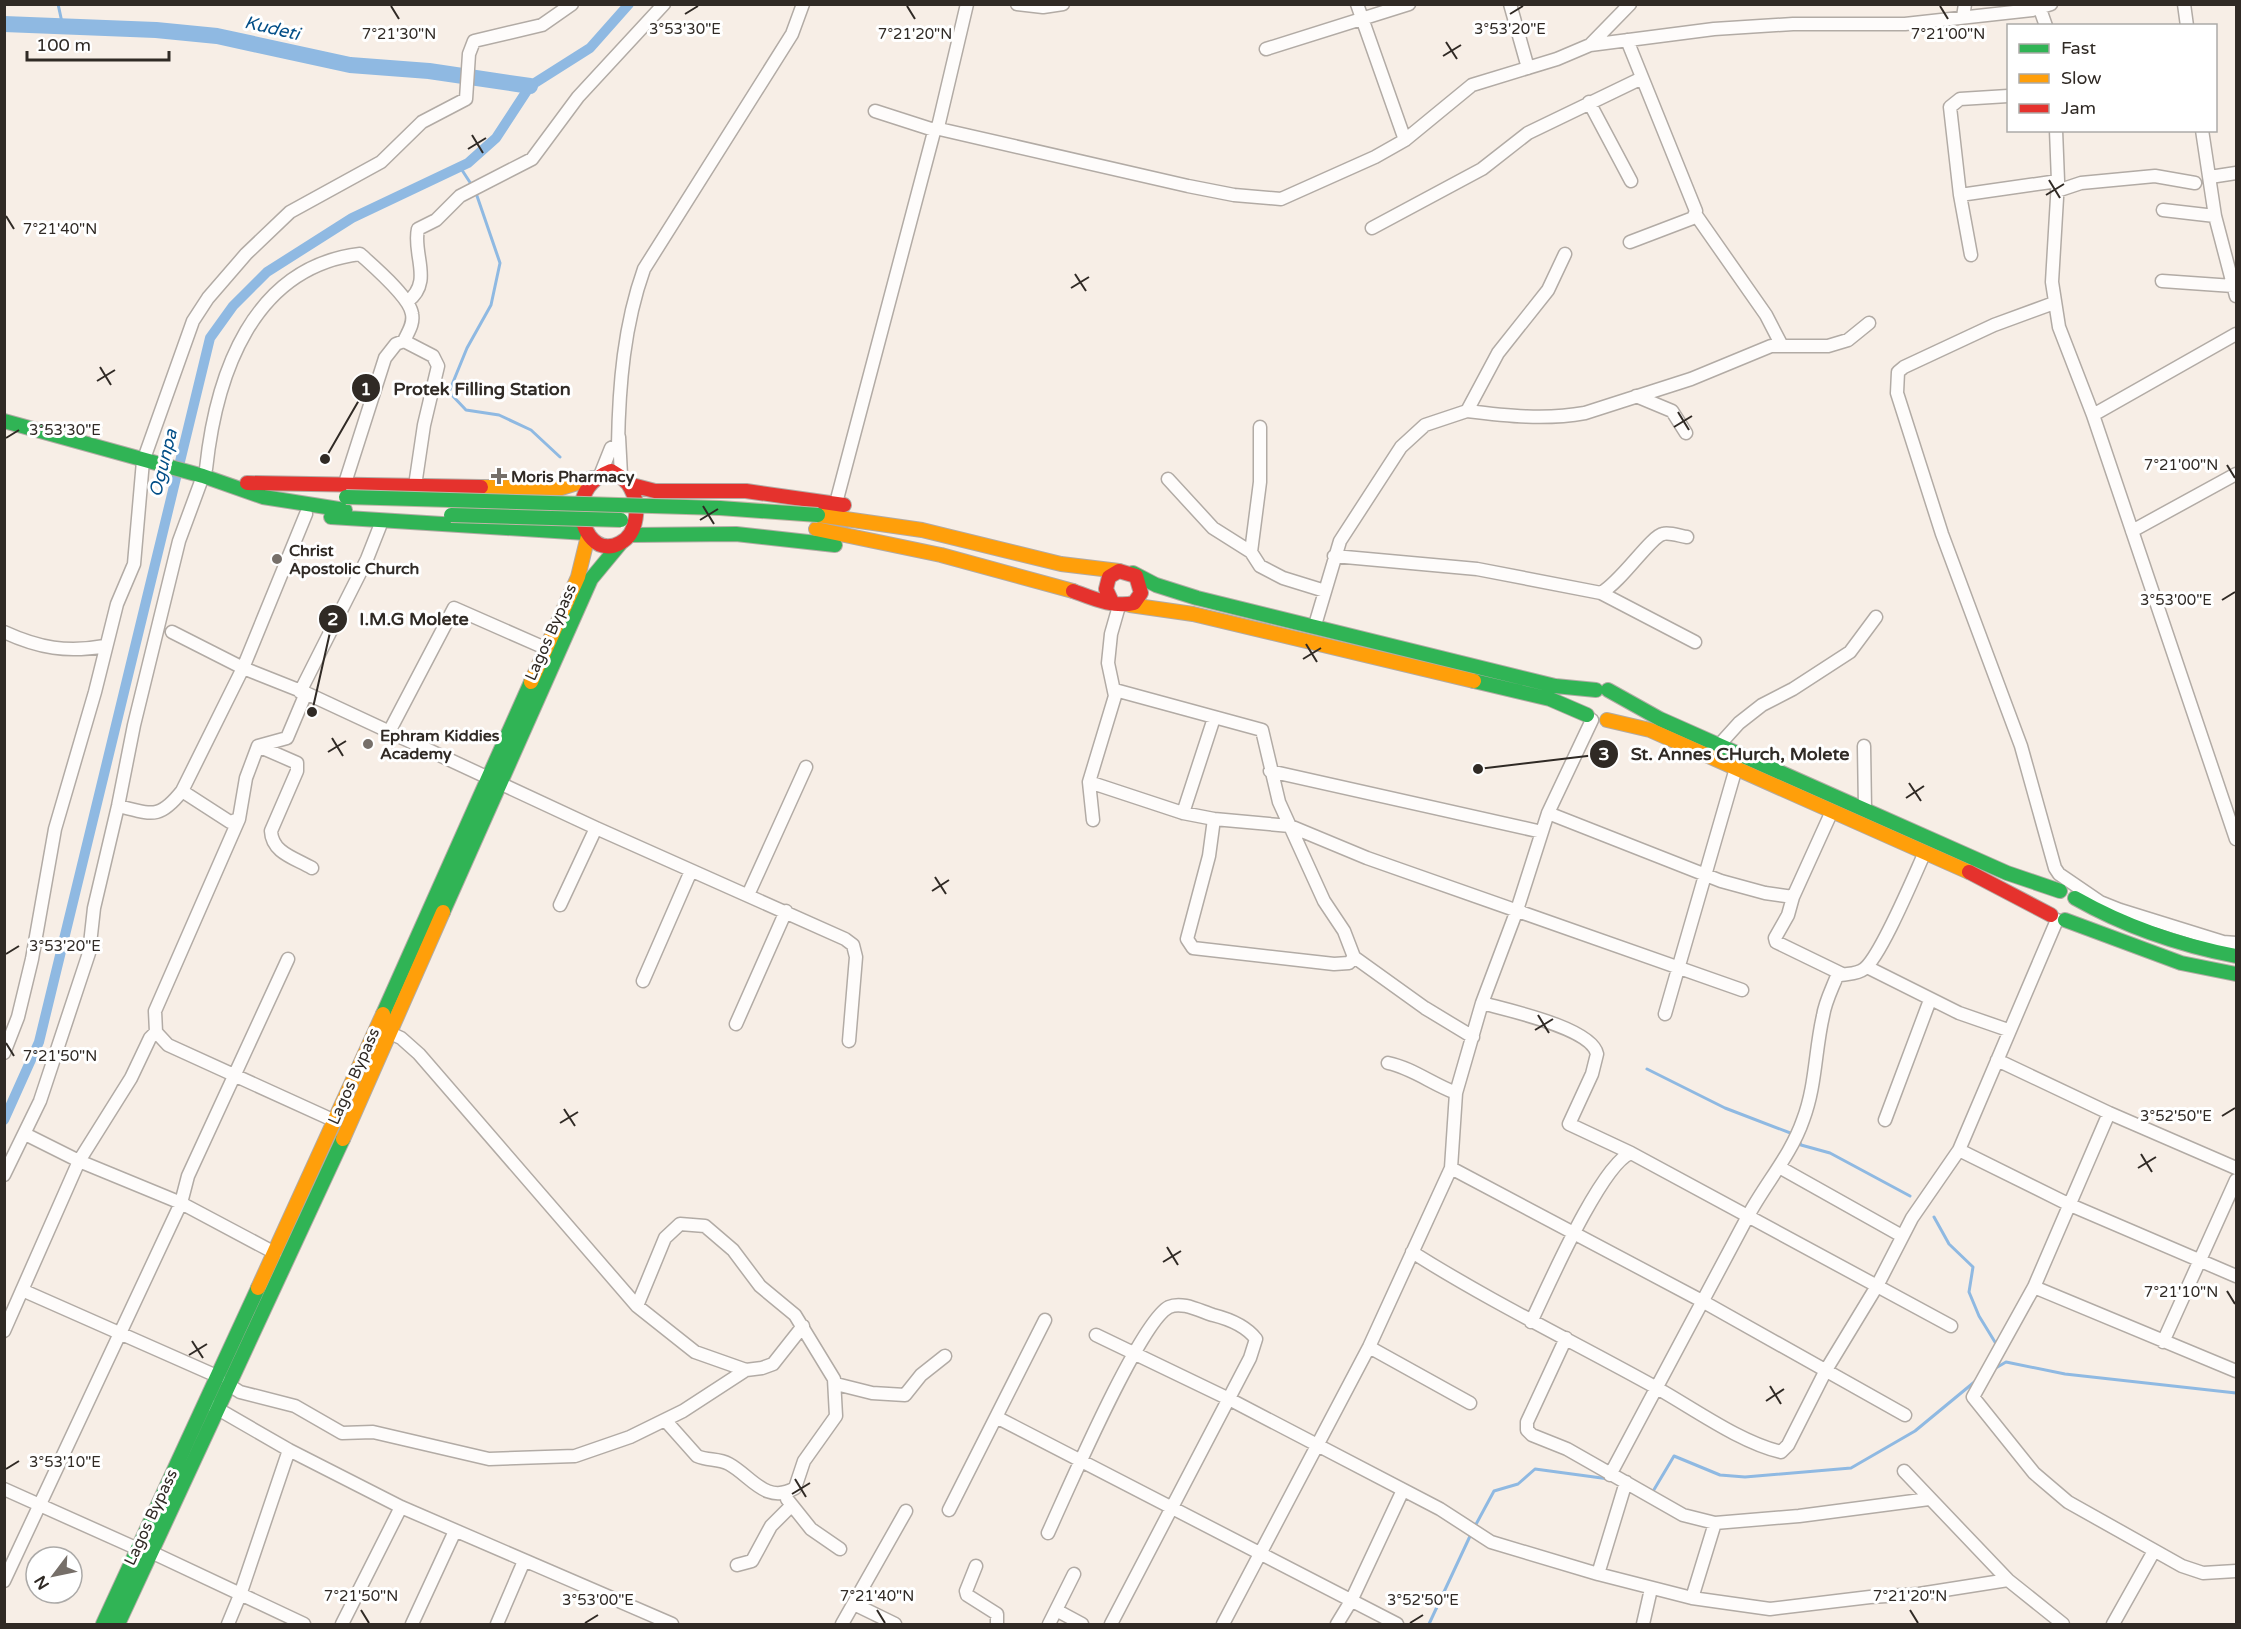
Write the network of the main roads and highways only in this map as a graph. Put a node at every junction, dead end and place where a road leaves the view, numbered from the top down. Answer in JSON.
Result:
{"nodes":[{"id":1,"x":4,"y":411,"type":"edge"},
{"id":2,"x":4,"y":422,"type":"edge"},
{"id":3,"x":148,"y":458,"type":"junction"},
{"id":4,"x":597,"y":475,"type":"junction"},
{"id":5,"x":632,"y":485,"type":"junction"},
{"id":6,"x":246,"y":487,"type":"junction"},
{"id":7,"x":346,"y":492,"type":"junction"},
{"id":8,"x":817,"y":522,"type":"junction"},
{"id":9,"x":922,"y":530,"type":"junction"},
{"id":10,"x":587,"y":534,"type":"junction"},
{"id":11,"x":625,"y":539,"type":"junction"},
{"id":12,"x":923,"y":549,"type":"junction"},
{"id":13,"x":1126,"y":572,"type":"junction"},
{"id":14,"x":1120,"y":604,"type":"junction"},
{"id":15,"x":1602,"y":690,"type":"junction"},
{"id":16,"x":1590,"y":718,"type":"junction"},
{"id":17,"x":1607,"y":720,"type":"junction"},
{"id":18,"x":2060,"y":891,"type":"junction"},
{"id":19,"x":2075,"y":898,"type":"junction"},
{"id":20,"x":2058,"y":919,"type":"junction"},
{"id":21,"x":2236,"y":956,"type":"edge"},
{"id":22,"x":2236,"y":974,"type":"edge"},
{"id":23,"x":224,"y":1381,"type":"junction"},
{"id":24,"x":144,"y":1550,"type":"junction"},
{"id":25,"x":103,"y":1624,"type":"edge"},
{"id":26,"x":118,"y":1624,"type":"edge"}],
"edges":[{"from":1,"to":3,"type":"main road"},
{"from":2,"to":3,"type":"main road"},
{"from":3,"to":6,"type":"main road"},
{"from":4,"to":5,"type":"main road"},
{"from":4,"to":7,"type":"main road"},
{"from":4,"to":10,"type":"main road"},
{"from":5,"to":9,"type":"main road"},
{"from":5,"to":11,"type":"main road"},
{"from":6,"to":7,"type":"main road"},
{"from":6,"to":10,"type":"main road"},
{"from":7,"to":8,"type":"main road","bridge":true},
{"from":8,"to":9,"type":"main road"},
{"from":8,"to":12,"type":"main road"},
{"from":9,"to":13,"type":"main road"},
{"from":10,"to":11,"type":"main road"},
{"from":10,"to":23,"type":"main road","name":"Lagos Bypass"},
{"from":11,"to":12,"type":"main road"},
{"from":11,"to":23,"type":"main road","name":"Lagos Bypass"},
{"from":12,"to":14,"type":"main road"},
{"from":13,"to":14,"type":"main road"},
{"from":13,"to":14,"type":"main road"},
{"from":13,"to":15,"type":"main road"},
{"from":14,"to":16,"type":"main road"},
{"from":15,"to":16,"type":"main road"},
{"from":15,"to":17,"type":"main road"},
{"from":15,"to":18,"type":"main road"},
{"from":16,"to":17,"type":"main road"},
{"from":17,"to":20,"type":"main road"},
{"from":18,"to":19,"type":"main road"},
{"from":18,"to":20,"type":"main road"},
{"from":19,"to":20,"type":"main road"},
{"from":19,"to":21,"type":"main road"},
{"from":20,"to":22,"type":"main road"},
{"from":23,"to":24,"type":"main road","name":"Lagos Bypass"},
{"from":24,"to":25,"type":"main road","name":"Lagos Bypass"},
{"from":24,"to":26,"type":"main road","name":"Lagos Bypass"}]}
